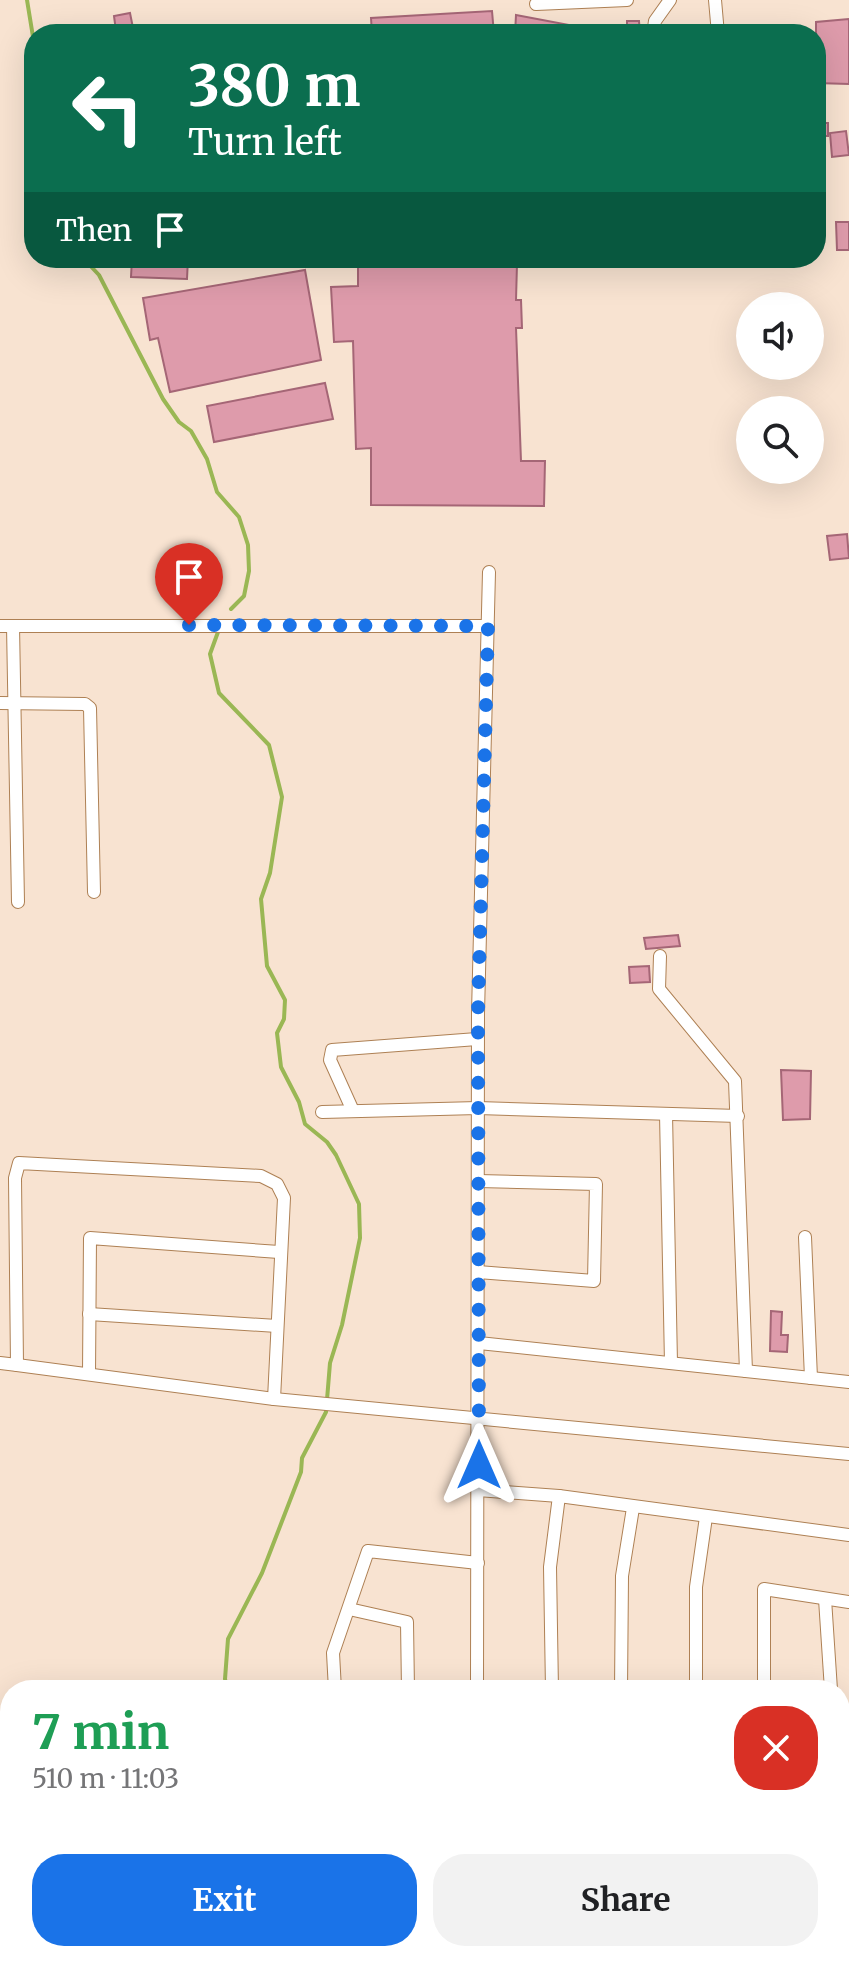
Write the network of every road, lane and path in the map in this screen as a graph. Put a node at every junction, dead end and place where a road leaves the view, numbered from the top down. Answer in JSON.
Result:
{"nodes":[{"id":1,"x":627,"y":0,"type":"edge"},
{"id":2,"x":670,"y":0,"type":"edge"},
{"id":3,"x":715,"y":0,"type":"edge"},
{"id":4,"x":536,"y":4,"type":"dead end"},
{"id":5,"x":655,"y":24,"type":"edge"},
{"id":6,"x":717,"y":24,"type":"edge"},
{"id":7,"x":489,"y":572,"type":"dead end"},
{"id":8,"x":6,"y":626,"type":"edge"},
{"id":9,"x":488,"y":626,"type":"junction"},
{"id":10,"x":6,"y":702,"type":"edge"},
{"id":11,"x":94,"y":892,"type":"dead end"},
{"id":12,"x":18,"y":902,"type":"dead end"},
{"id":13,"x":660,"y":956,"type":"dead end"},
{"id":14,"x":477,"y":1039,"type":"junction"},
{"id":15,"x":478,"y":1108,"type":"junction"},
{"id":16,"x":353,"y":1111,"type":"junction"},
{"id":17,"x":322,"y":1112,"type":"dead end"},
{"id":18,"x":666,"y":1114,"type":"junction"},
{"id":19,"x":738,"y":1116,"type":"junction"},
{"id":20,"x":478,"y":1181,"type":"junction"},
{"id":21,"x":805,"y":1237,"type":"dead end"},
{"id":22,"x":279,"y":1252,"type":"junction"},
{"id":23,"x":478,"y":1272,"type":"junction"},
{"id":24,"x":89,"y":1314,"type":"junction"},
{"id":25,"x":277,"y":1326,"type":"junction"},
{"id":26,"x":479,"y":1343,"type":"junction"},
{"id":27,"x":0,"y":1363,"type":"edge"},
{"id":28,"x":671,"y":1363,"type":"junction"},
{"id":29,"x":17,"y":1365,"type":"junction"},
{"id":30,"x":746,"y":1371,"type":"junction"},
{"id":31,"x":89,"y":1374,"type":"junction"},
{"id":32,"x":811,"y":1378,"type":"junction"},
{"id":33,"x":849,"y":1382,"type":"edge"},
{"id":34,"x":274,"y":1399,"type":"junction"},
{"id":35,"x":479,"y":1417,"type":"junction"},
{"id":36,"x":849,"y":1454,"type":"edge"},
{"id":37,"x":478,"y":1490,"type":"junction"},
{"id":38,"x":559,"y":1496,"type":"junction"},
{"id":39,"x":633,"y":1508,"type":"junction"},
{"id":40,"x":706,"y":1517,"type":"junction"},
{"id":41,"x":849,"y":1535,"type":"edge"},
{"id":42,"x":478,"y":1563,"type":"junction"},
{"id":43,"x":825,"y":1599,"type":"junction"},
{"id":44,"x":849,"y":1602,"type":"edge"},
{"id":45,"x":349,"y":1609,"type":"junction"},
{"id":46,"x":334,"y":1680,"type":"edge"},
{"id":47,"x":408,"y":1680,"type":"edge"},
{"id":48,"x":477,"y":1680,"type":"edge"},
{"id":49,"x":552,"y":1680,"type":"edge"},
{"id":50,"x":621,"y":1680,"type":"edge"},
{"id":51,"x":696,"y":1680,"type":"edge"},
{"id":52,"x":764,"y":1680,"type":"edge"},
{"id":53,"x":830,"y":1680,"type":"edge"}],
"edges":[{"from":1,"to":4,"type":"street"},
{"from":2,"to":5,"type":"street"},
{"from":3,"to":6,"type":"street"},
{"from":7,"to":9,"type":"street"},
{"from":8,"to":9,"type":"street"},
{"from":8,"to":10,"type":"street"},
{"from":9,"to":14,"type":"street"},
{"from":10,"to":11,"type":"street"},
{"from":10,"to":12,"type":"street"},
{"from":13,"to":19,"type":"street"},
{"from":14,"to":15,"type":"street"},
{"from":14,"to":16,"type":"street"},
{"from":15,"to":16,"type":"street"},
{"from":15,"to":18,"type":"street"},
{"from":15,"to":20,"type":"street"},
{"from":16,"to":17,"type":"street"},
{"from":18,"to":19,"type":"street"},
{"from":18,"to":28,"type":"street"},
{"from":19,"to":30,"type":"street"},
{"from":20,"to":23,"type":"street"},
{"from":20,"to":23,"type":"street"},
{"from":21,"to":32,"type":"street"},
{"from":22,"to":24,"type":"street"},
{"from":22,"to":25,"type":"street"},
{"from":22,"to":29,"type":"street"},
{"from":23,"to":26,"type":"street"},
{"from":24,"to":25,"type":"street"},
{"from":24,"to":31,"type":"street"},
{"from":25,"to":34,"type":"street"},
{"from":26,"to":28,"type":"street"},
{"from":26,"to":35,"type":"street"},
{"from":27,"to":29,"type":"street"},
{"from":28,"to":30,"type":"street"},
{"from":29,"to":31,"type":"street"},
{"from":30,"to":32,"type":"street"},
{"from":31,"to":34,"type":"street"},
{"from":32,"to":33,"type":"street"},
{"from":34,"to":35,"type":"street"},
{"from":35,"to":36,"type":"street"},
{"from":35,"to":37,"type":"street"},
{"from":37,"to":38,"type":"street"},
{"from":37,"to":42,"type":"street"},
{"from":38,"to":39,"type":"street"},
{"from":38,"to":49,"type":"street"},
{"from":39,"to":40,"type":"street"},
{"from":39,"to":50,"type":"street"},
{"from":40,"to":41,"type":"street"},
{"from":40,"to":51,"type":"street"},
{"from":42,"to":45,"type":"street"},
{"from":42,"to":48,"type":"street"},
{"from":43,"to":44,"type":"street"},
{"from":43,"to":52,"type":"street"},
{"from":43,"to":53,"type":"street"},
{"from":45,"to":46,"type":"street"},
{"from":45,"to":47,"type":"street"}]}
